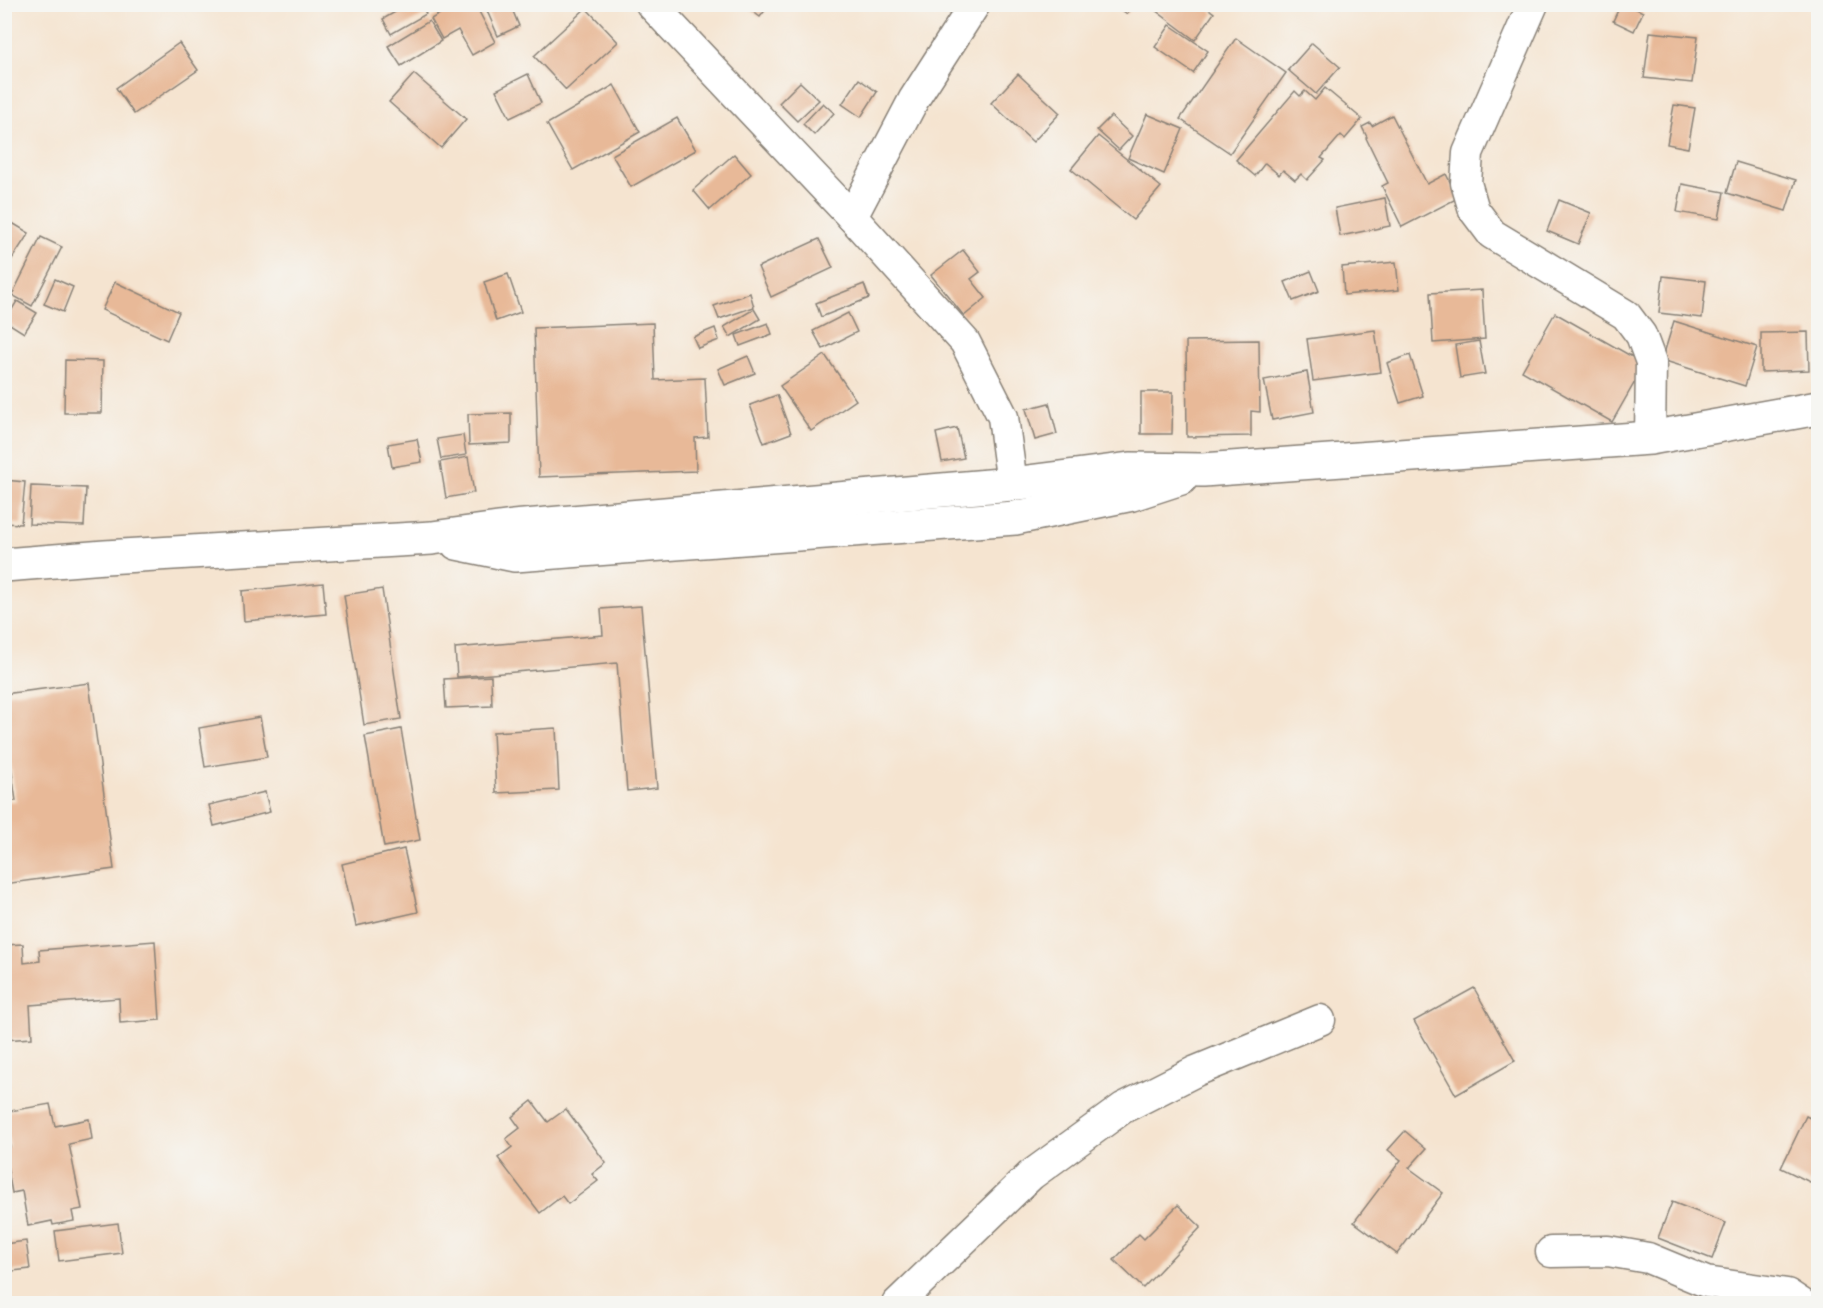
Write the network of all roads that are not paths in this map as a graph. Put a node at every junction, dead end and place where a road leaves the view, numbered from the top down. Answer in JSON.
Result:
{"nodes":[{"id":1,"x":975,"y":4,"type":"edge"},
{"id":2,"x":1533,"y":4,"type":"edge"},
{"id":3,"x":661,"y":9,"type":"edge"},
{"id":4,"x":852,"y":217,"type":"junction"},
{"id":5,"x":1818,"y":408,"type":"edge"},
{"id":6,"x":1650,"y":438,"type":"junction"},
{"id":7,"x":1203,"y":470,"type":"junction"},
{"id":8,"x":1012,"y":484,"type":"junction"},
{"id":9,"x":432,"y":538,"type":"junction"},
{"id":10,"x":4,"y":565,"type":"edge"},
{"id":11,"x":1320,"y":1020,"type":"dead end"},
{"id":12,"x":1551,"y":1252,"type":"dead end"},
{"id":13,"x":897,"y":1304,"type":"edge"},
{"id":14,"x":1802,"y":1304,"type":"edge"}],
"edges":[{"from":1,"to":4,"type":"street"},
{"from":2,"to":6,"type":"street"},
{"from":3,"to":4,"type":"street"},
{"from":4,"to":8,"type":"street"},
{"from":5,"to":6,"type":"main road"},
{"from":6,"to":7,"type":"main road"},
{"from":7,"to":8,"type":"main road"},
{"from":7,"to":9,"type":"main road"},
{"from":8,"to":9,"type":"main road"},
{"from":9,"to":10,"type":"main road"},
{"from":11,"to":13,"type":"street"},
{"from":12,"to":14,"type":"street"}]}
